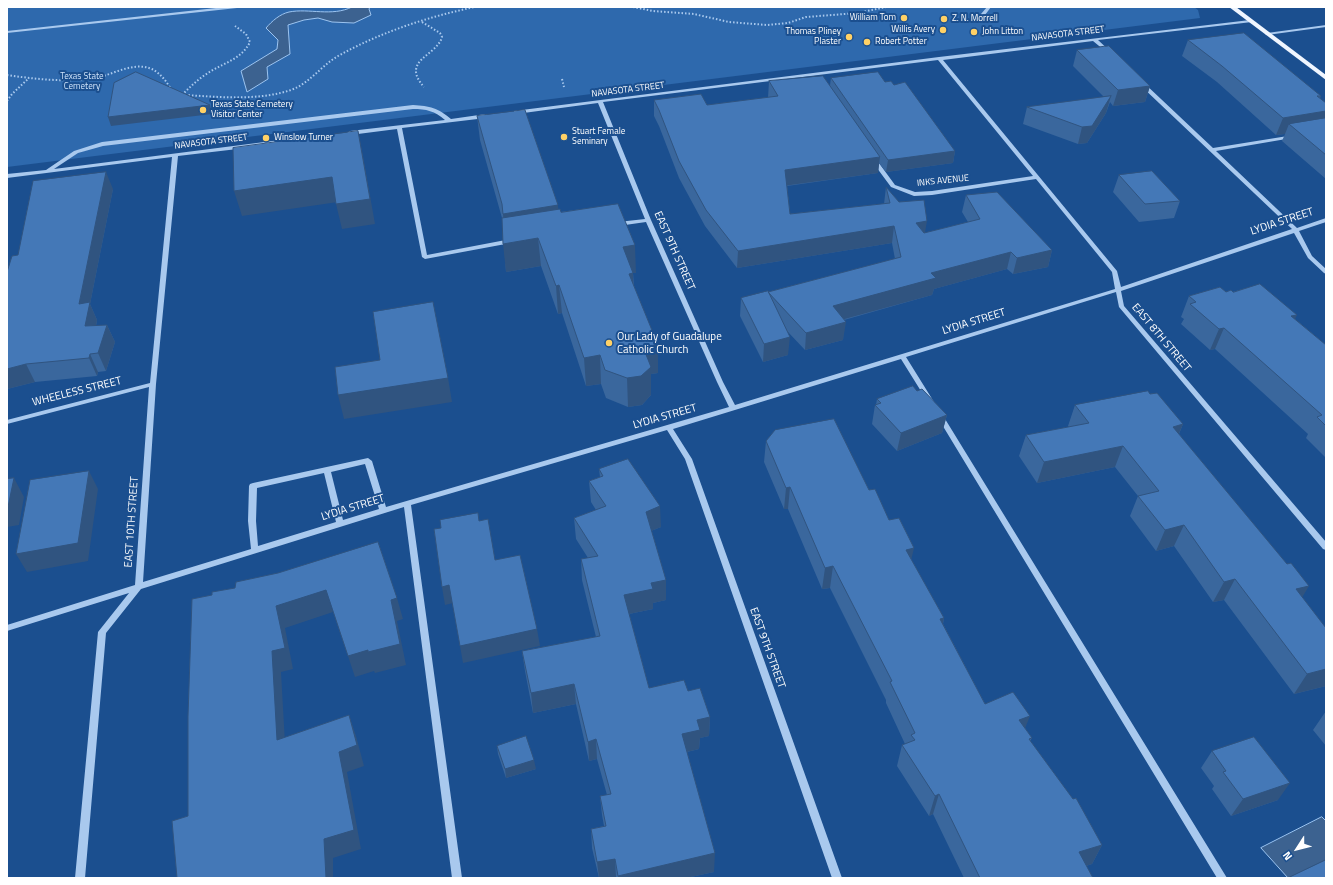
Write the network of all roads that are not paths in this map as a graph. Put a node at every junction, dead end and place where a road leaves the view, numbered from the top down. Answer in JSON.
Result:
{"nodes":[{"id":1,"x":237,"y":7,"type":"edge"},
{"id":2,"x":988,"y":7,"type":"edge"},
{"id":3,"x":1232,"y":7,"type":"edge"},
{"id":4,"x":229,"y":8,"type":"edge"},
{"id":5,"x":983,"y":14,"type":"dead end"},
{"id":6,"x":1250,"y":21,"type":"junction"},
{"id":7,"x":1326,"y":26,"type":"edge"},
{"id":8,"x":7,"y":32,"type":"edge"},
{"id":9,"x":1267,"y":34,"type":"junction"},
{"id":10,"x":1094,"y":39,"type":"junction"},
{"id":11,"x":938,"y":58,"type":"junction"},
{"id":12,"x":1116,"y":59,"type":"edge"},
{"id":13,"x":814,"y":74,"type":"junction"},
{"id":14,"x":1326,"y":78,"type":"edge"},
{"id":15,"x":818,"y":80,"type":"edge"},
{"id":16,"x":1138,"y":80,"type":"edge"},
{"id":17,"x":600,"y":101,"type":"junction"},
{"id":18,"x":509,"y":113,"type":"edge"},
{"id":19,"x":494,"y":114,"type":"edge"},
{"id":20,"x":449,"y":120,"type":"junction"},
{"id":21,"x":399,"y":127,"type":"junction"},
{"id":22,"x":345,"y":134,"type":"edge"},
{"id":23,"x":1296,"y":135,"type":"edge"},
{"id":24,"x":283,"y":141,"type":"edge"},
{"id":25,"x":1212,"y":150,"type":"junction"},
{"id":26,"x":175,"y":155,"type":"junction"},
{"id":27,"x":871,"y":157,"type":"edge"},
{"id":28,"x":46,"y":171,"type":"junction"},
{"id":29,"x":7,"y":176,"type":"edge"},
{"id":30,"x":1038,"y":177,"type":"junction"},
{"id":31,"x":648,"y":220,"type":"junction"},
{"id":32,"x":1326,"y":220,"type":"edge"},
{"id":33,"x":612,"y":225,"type":"edge"},
{"id":34,"x":1295,"y":229,"type":"junction"},
{"id":35,"x":518,"y":240,"type":"edge"},
{"id":36,"x":1326,"y":272,"type":"edge"},
{"id":37,"x":1117,"y":290,"type":"junction"},
{"id":38,"x":902,"y":356,"type":"junction"},
{"id":39,"x":153,"y":384,"type":"junction"},
{"id":40,"x":733,"y":408,"type":"junction"},
{"id":41,"x":7,"y":422,"type":"edge"},
{"id":42,"x":669,"y":428,"type":"junction"},
{"id":43,"x":327,"y":470,"type":"junction"},
{"id":44,"x":407,"y":503,"type":"junction"},
{"id":45,"x":383,"y":510,"type":"junction"},
{"id":46,"x":340,"y":524,"type":"junction"},
{"id":47,"x":1326,"y":547,"type":"edge"},
{"id":48,"x":255,"y":550,"type":"junction"},
{"id":49,"x":139,"y":586,"type":"junction"},
{"id":50,"x":7,"y":628,"type":"edge"},
{"id":51,"x":80,"y":878,"type":"edge"},
{"id":52,"x":457,"y":878,"type":"edge"},
{"id":53,"x":837,"y":878,"type":"edge"},
{"id":54,"x":1222,"y":878,"type":"edge"}],
"edges":[{"from":1,"to":4,"type":"street"},
{"from":2,"to":5,"type":"street"},
{"from":3,"to":6,"type":"main road"},
{"from":4,"to":8,"type":"street"},
{"from":6,"to":9,"type":"main road"},
{"from":6,"to":10,"type":"street","name":"NAVASOTA STREET"},
{"from":7,"to":9,"type":"street"},
{"from":9,"to":14,"type":"main road"},
{"from":10,"to":11,"type":"street","name":"NAVASOTA STREET"},
{"from":10,"to":12,"type":"street"},
{"from":11,"to":13,"type":"street","name":"NAVASOTA STREET"},
{"from":11,"to":30,"type":"street","name":"EAST 8TH STREET"},
{"from":13,"to":15,"type":"street"},
{"from":13,"to":17,"type":"street","name":"NAVASOTA STREET"},
{"from":16,"to":25,"type":"street"},
{"from":17,"to":18,"type":"street","name":"NAVASOTA STREET"},
{"from":17,"to":31,"type":"street","name":"EAST 9TH STREET"},
{"from":19,"to":20,"type":"street"},
{"from":20,"to":21,"type":"street"},
{"from":20,"to":28,"type":"street"},
{"from":21,"to":22,"type":"street"},
{"from":21,"to":35,"type":"street"},
{"from":23,"to":25,"type":"street"},
{"from":24,"to":26,"type":"street","name":"NAVASOTA STREET"},
{"from":25,"to":34,"type":"street"},
{"from":26,"to":28,"type":"street","name":"NAVASOTA STREET"},
{"from":26,"to":39,"type":"street","name":"EAST 10TH STREET"},
{"from":27,"to":30,"type":"street","name":"INKS AVENUE"},
{"from":28,"to":29,"type":"street","name":"NAVASOTA STREET"},
{"from":30,"to":37,"type":"street","name":"EAST 8TH STREET"},
{"from":31,"to":33,"type":"street"},
{"from":31,"to":40,"type":"street","name":"EAST 9TH STREET"},
{"from":32,"to":34,"type":"street","name":"LYDIA STREET"},
{"from":34,"to":36,"type":"street"},
{"from":34,"to":37,"type":"street","name":"LYDIA STREET"},
{"from":37,"to":38,"type":"street","name":"LYDIA STREET"},
{"from":37,"to":47,"type":"street","name":"EAST 8TH STREET"},
{"from":38,"to":40,"type":"street","name":"LYDIA STREET"},
{"from":38,"to":54,"type":"street"},
{"from":39,"to":41,"type":"street","name":"WHEELESS STREET"},
{"from":39,"to":49,"type":"street","name":"EAST 10TH STREET"},
{"from":40,"to":42,"type":"street","name":"LYDIA STREET"},
{"from":42,"to":44,"type":"street","name":"LYDIA STREET"},
{"from":42,"to":53,"type":"street","name":"EAST 9TH STREET"},
{"from":43,"to":45,"type":"street"},
{"from":43,"to":46,"type":"street"},
{"from":43,"to":48,"type":"street"},
{"from":44,"to":45,"type":"street","name":"LYDIA STREET"},
{"from":44,"to":52,"type":"street"},
{"from":45,"to":46,"type":"street","name":"LYDIA STREET"},
{"from":46,"to":48,"type":"street","name":"LYDIA STREET"},
{"from":48,"to":49,"type":"street","name":"LYDIA STREET"},
{"from":49,"to":50,"type":"street","name":"LYDIA STREET"},
{"from":49,"to":51,"type":"street"}]}
